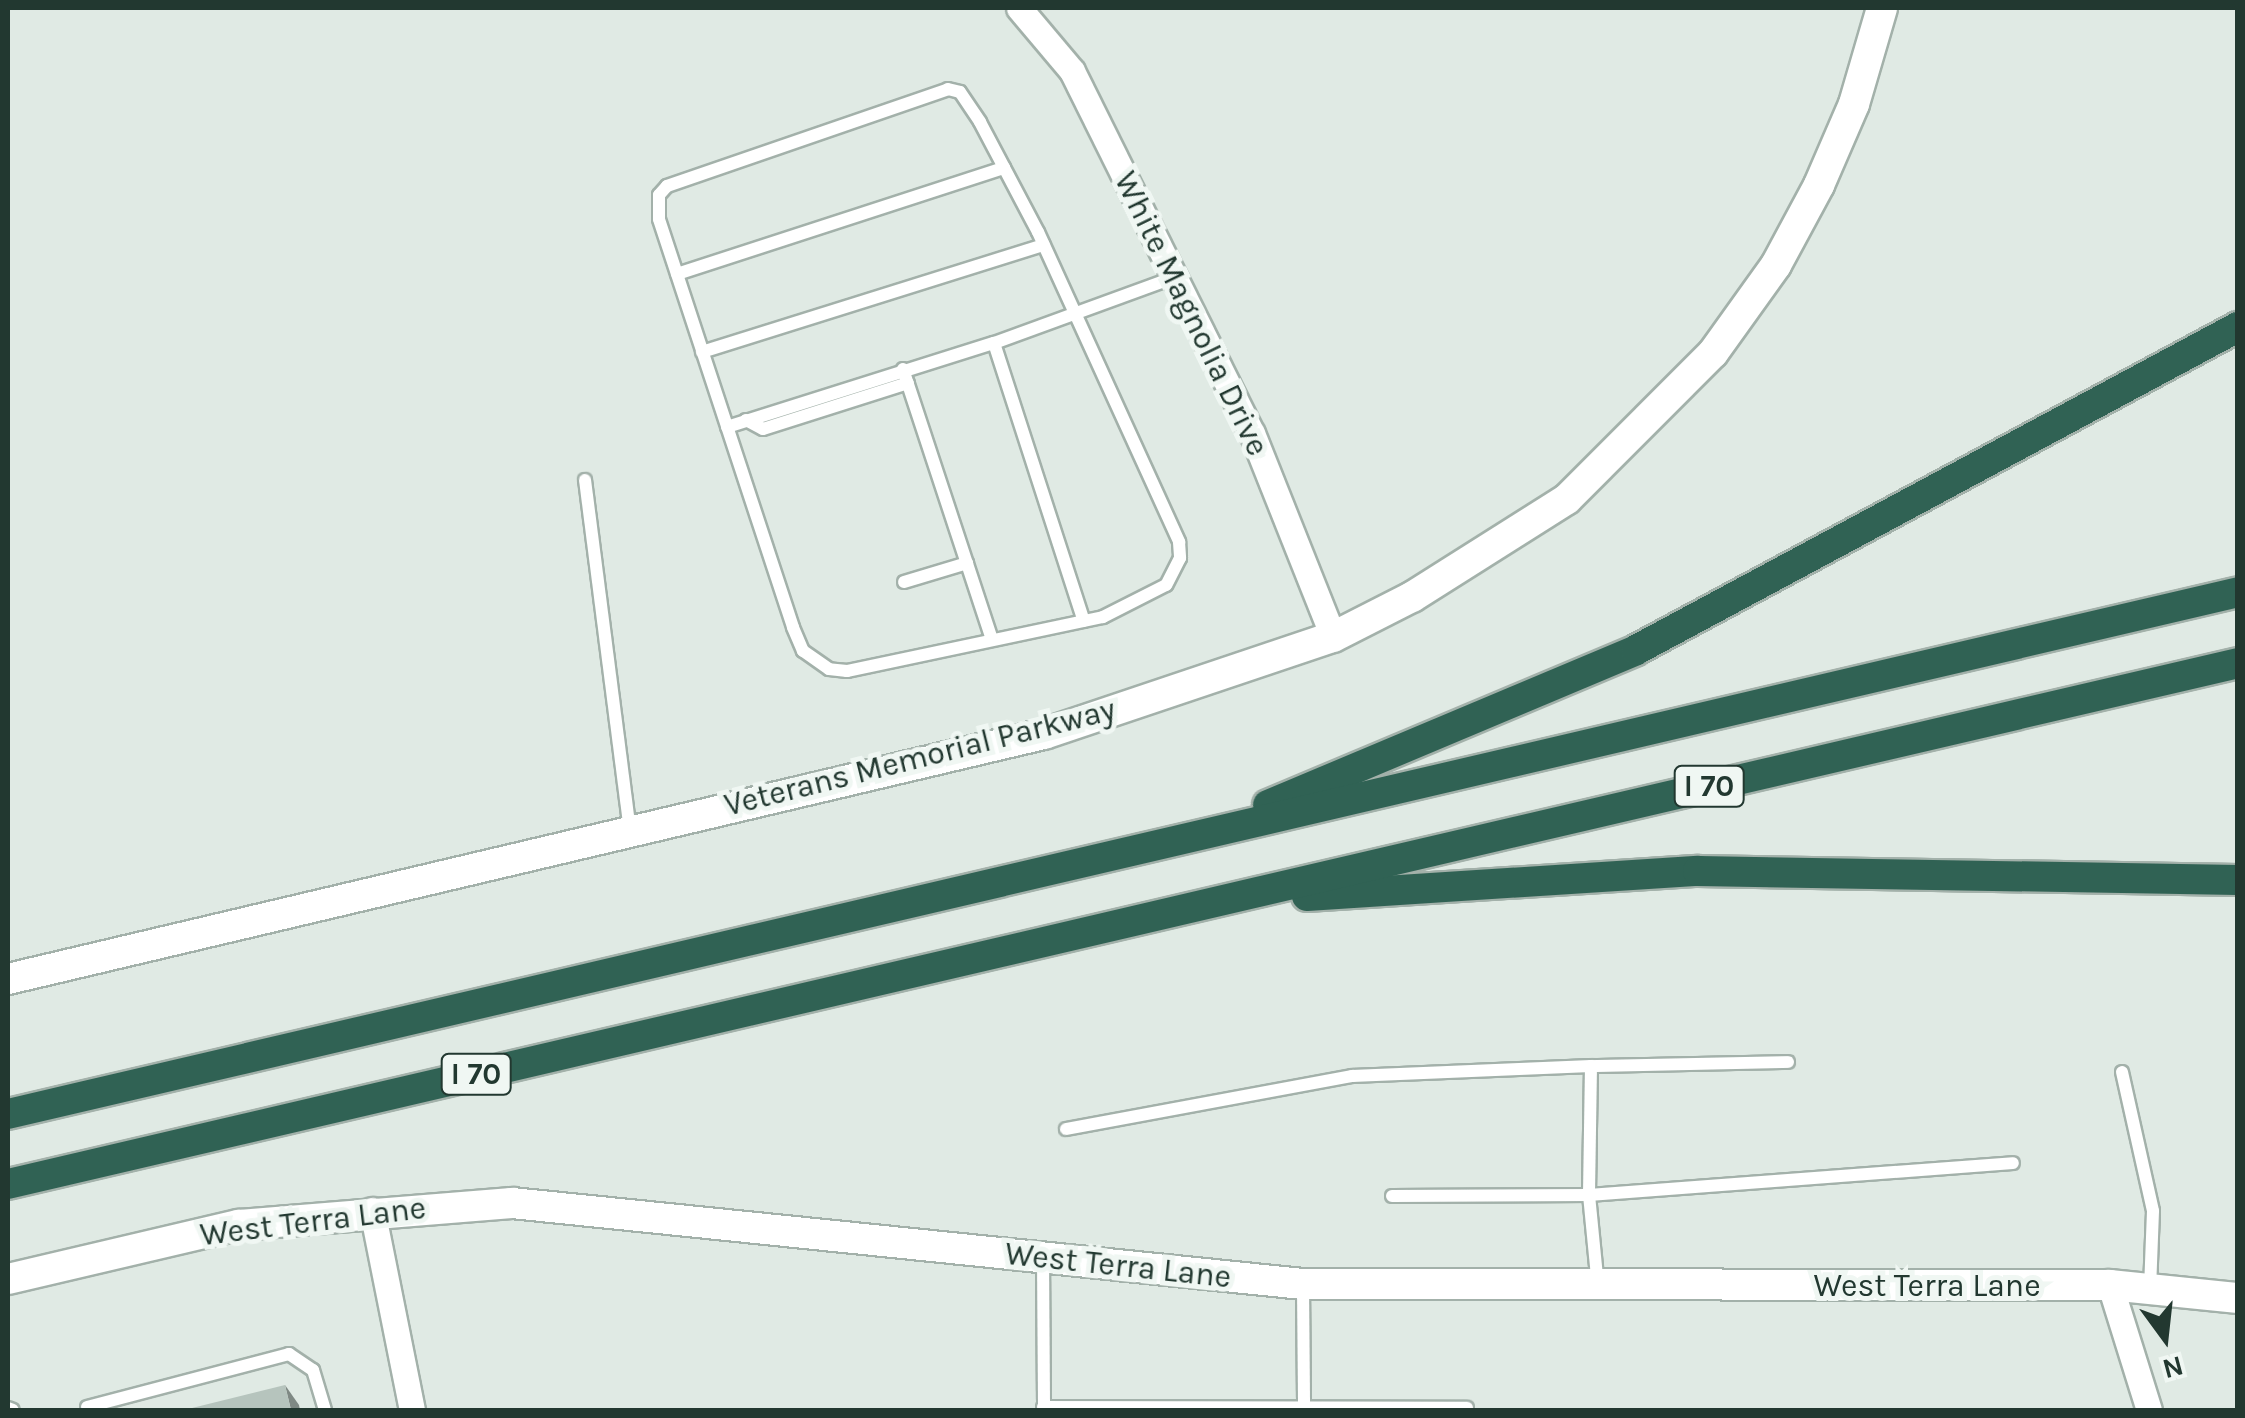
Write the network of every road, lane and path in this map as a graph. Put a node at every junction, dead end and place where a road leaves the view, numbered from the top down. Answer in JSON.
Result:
{"nodes":[{"id":1,"x":1019,"y":8,"type":"edge"},
{"id":2,"x":1882,"y":8,"type":"edge"},
{"id":3,"x":1004,"y":168,"type":"junction"},
{"id":4,"x":1044,"y":245,"type":"junction"},
{"id":5,"x":677,"y":274,"type":"junction"},
{"id":6,"x":1174,"y":277,"type":"junction"},
{"id":7,"x":1077,"y":315,"type":"junction"},
{"id":8,"x":2238,"y":327,"type":"edge"},
{"id":9,"x":994,"y":343,"type":"junction"},
{"id":10,"x":702,"y":352,"type":"junction"},
{"id":11,"x":906,"y":376,"type":"junction"},
{"id":12,"x":727,"y":427,"type":"junction"},
{"id":13,"x":585,"y":480,"type":"dead end"},
{"id":14,"x":967,"y":563,"type":"junction"},
{"id":15,"x":904,"y":582,"type":"dead end"},
{"id":16,"x":2238,"y":592,"type":"edge"},
{"id":17,"x":1084,"y":621,"type":"junction"},
{"id":18,"x":1333,"y":637,"type":"junction"},
{"id":19,"x":992,"y":640,"type":"junction"},
{"id":20,"x":2238,"y":663,"type":"edge"},
{"id":21,"x":630,"y":830,"type":"junction"},
{"id":22,"x":1195,"y":836,"type":"junction"},
{"id":23,"x":2238,"y":880,"type":"edge"},
{"id":24,"x":1180,"y":909,"type":"junction"},
{"id":25,"x":8,"y":979,"type":"edge"},
{"id":26,"x":1788,"y":1062,"type":"dead end"},
{"id":27,"x":1591,"y":1066,"type":"junction"},
{"id":28,"x":2122,"y":1072,"type":"dead end"},
{"id":29,"x":8,"y":1114,"type":"edge"},
{"id":30,"x":1066,"y":1129,"type":"dead end"},
{"id":31,"x":2013,"y":1163,"type":"dead end"},
{"id":32,"x":8,"y":1184,"type":"edge"},
{"id":33,"x":1589,"y":1195,"type":"junction"},
{"id":34,"x":1392,"y":1196,"type":"dead end"},
{"id":35,"x":372,"y":1210,"type":"junction"},
{"id":36,"x":1043,"y":1259,"type":"junction"},
{"id":37,"x":8,"y":1278,"type":"edge"},
{"id":38,"x":1302,"y":1284,"type":"junction"},
{"id":39,"x":2110,"y":1284,"type":"junction"},
{"id":40,"x":2150,"y":1288,"type":"junction"},
{"id":41,"x":1598,"y":1289,"type":"junction"},
{"id":42,"x":2238,"y":1298,"type":"edge"},
{"id":43,"x":87,"y":1407,"type":"dead end"},
{"id":44,"x":1468,"y":1408,"type":"edge"},
{"id":45,"x":1044,"y":1409,"type":"edge"},
{"id":46,"x":325,"y":1410,"type":"edge"},
{"id":47,"x":412,"y":1410,"type":"edge"},
{"id":48,"x":1304,"y":1410,"type":"edge"},
{"id":49,"x":2149,"y":1410,"type":"edge"}],
"edges":[{"from":1,"to":6,"type":"street","name":"White Magnolia Drive"},
{"from":2,"to":18,"type":"street","name":"Veterans Memorial Parkway"},
{"from":3,"to":4,"type":"lane"},
{"from":3,"to":5,"type":"lane"},
{"from":3,"to":5,"type":"lane"},
{"from":4,"to":7,"type":"lane"},
{"from":4,"to":10,"type":"lane"},
{"from":5,"to":10,"type":"lane"},
{"from":6,"to":7,"type":"lane"},
{"from":6,"to":18,"type":"street","name":"White Magnolia Drive"},
{"from":7,"to":9,"type":"lane"},
{"from":7,"to":17,"type":"lane"},
{"from":8,"to":22,"type":"highway"},
{"from":9,"to":11,"type":"lane"},
{"from":9,"to":17,"type":"lane"},
{"from":10,"to":12,"type":"lane"},
{"from":11,"to":12,"type":"lane"},
{"from":11,"to":14,"type":"lane"},
{"from":12,"to":19,"type":"lane"},
{"from":13,"to":21,"type":"lane"},
{"from":14,"to":15,"type":"lane"},
{"from":14,"to":19,"type":"lane"},
{"from":16,"to":22,"type":"highway","number":"I 70"},
{"from":17,"to":19,"type":"lane"},
{"from":18,"to":21,"type":"street","name":"Veterans Memorial Parkway"},
{"from":20,"to":24,"type":"highway","number":"I 70"},
{"from":21,"to":25,"type":"street","name":"Veterans Memorial Parkway"},
{"from":22,"to":29,"type":"highway","number":"I 70"},
{"from":23,"to":24,"type":"highway"},
{"from":24,"to":32,"type":"highway","number":"I 70"},
{"from":26,"to":27,"type":"lane"},
{"from":27,"to":30,"type":"lane"},
{"from":27,"to":33,"type":"lane"},
{"from":28,"to":40,"type":"lane"},
{"from":31,"to":33,"type":"lane"},
{"from":33,"to":34,"type":"lane"},
{"from":33,"to":41,"type":"lane"},
{"from":35,"to":36,"type":"street","name":"West Terra Lane"},
{"from":35,"to":37,"type":"street","name":"West Terra Lane"},
{"from":35,"to":47,"type":"street"},
{"from":36,"to":38,"type":"street","name":"West Terra Lane"},
{"from":36,"to":45,"type":"lane"},
{"from":38,"to":41,"type":"street","name":"West Terra Lane"},
{"from":38,"to":48,"type":"lane"},
{"from":39,"to":40,"type":"street","name":"West Terra Lane"},
{"from":39,"to":41,"type":"street","name":"West Terra Lane"},
{"from":39,"to":49,"type":"street"},
{"from":40,"to":42,"type":"street","name":"West Terra Lane"},
{"from":43,"to":46,"type":"lane"},
{"from":44,"to":48,"type":"lane"},
{"from":45,"to":48,"type":"lane"}]}
